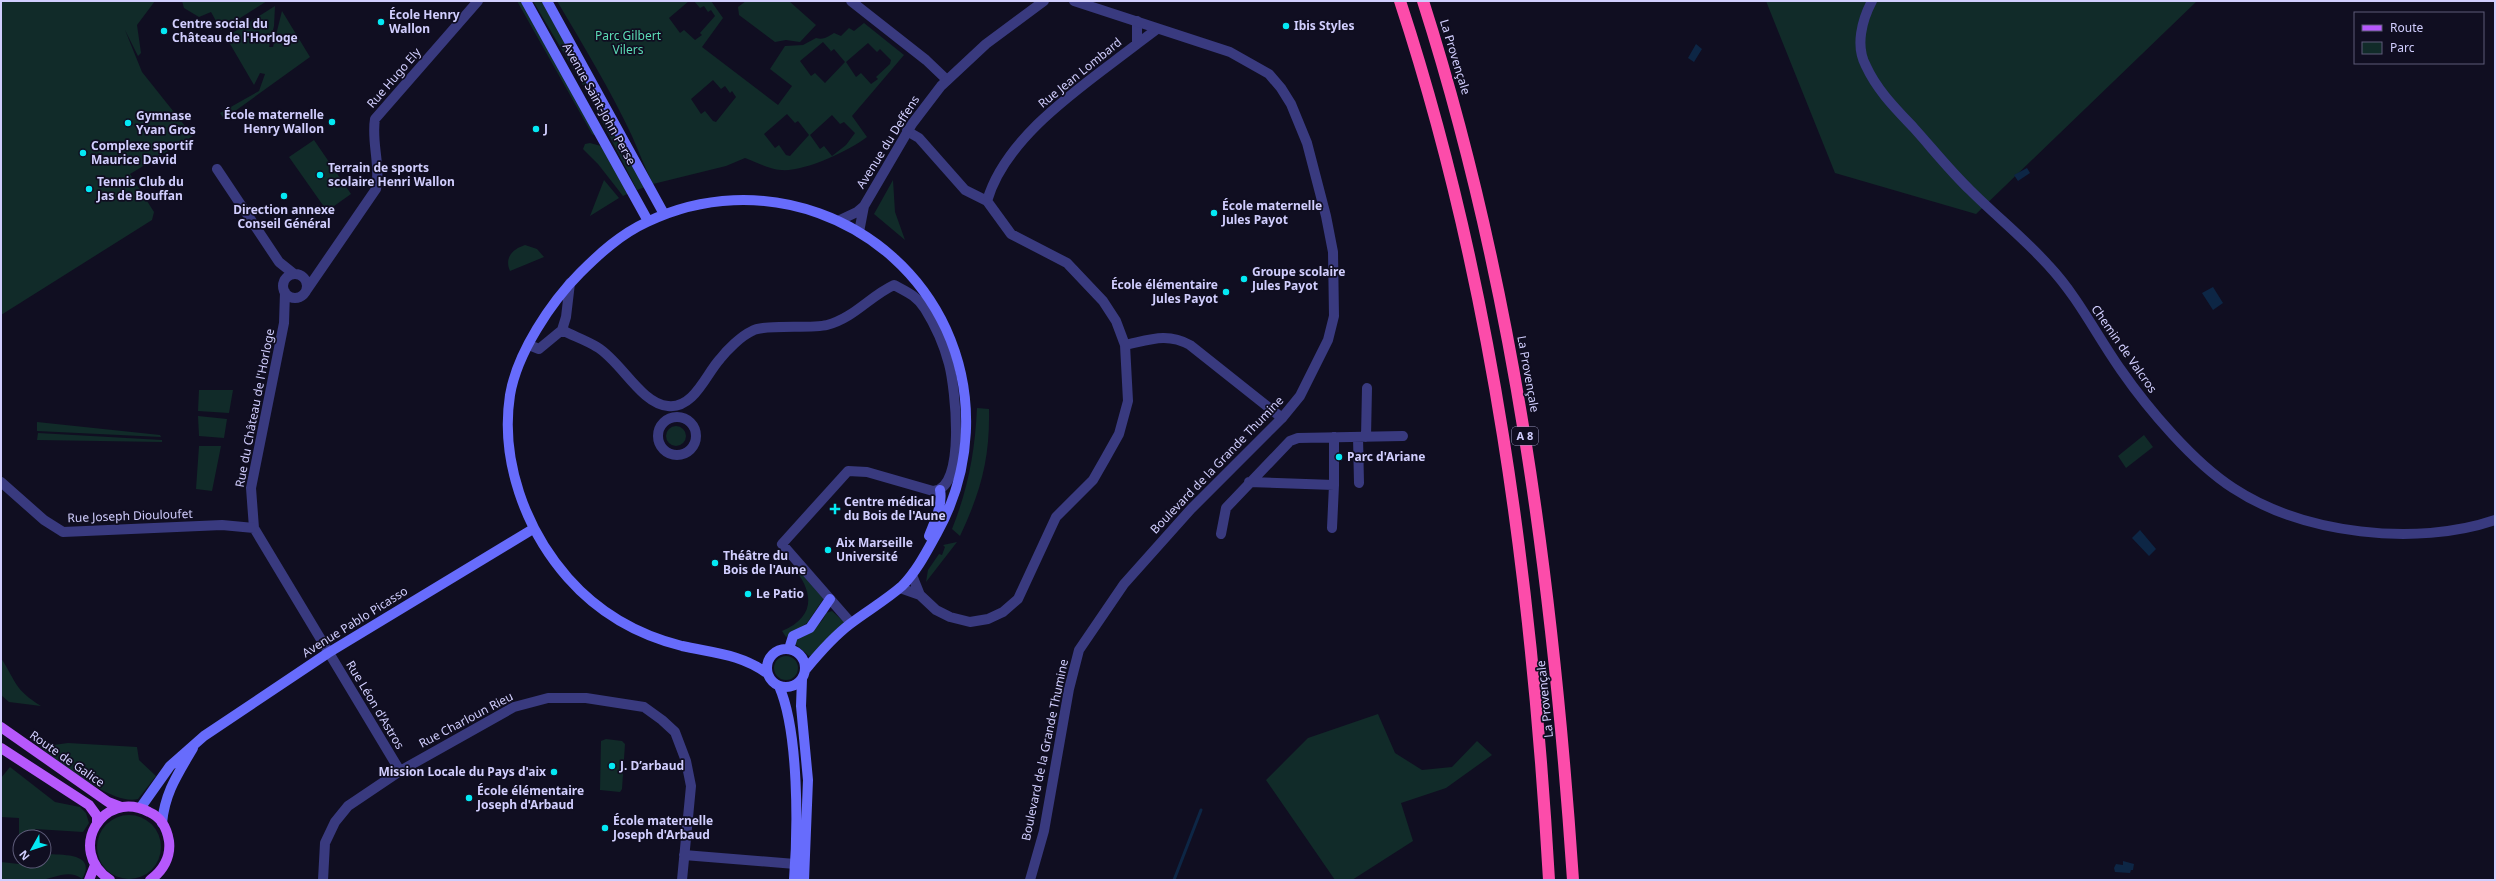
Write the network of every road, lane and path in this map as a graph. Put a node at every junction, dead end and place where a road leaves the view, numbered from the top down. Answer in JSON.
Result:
{"nodes":[{"id":1,"x":478,"y":1,"type":"edge"},
{"id":2,"x":526,"y":1,"type":"edge"},
{"id":3,"x":547,"y":1,"type":"edge"},
{"id":4,"x":851,"y":1,"type":"edge"},
{"id":5,"x":1044,"y":1,"type":"edge"},
{"id":6,"x":1074,"y":1,"type":"edge"},
{"id":7,"x":1400,"y":1,"type":"edge"},
{"id":8,"x":1423,"y":1,"type":"edge"},
{"id":9,"x":1872,"y":1,"type":"edge"},
{"id":10,"x":1137,"y":21,"type":"junction"},
{"id":11,"x":1157,"y":28,"type":"junction"},
{"id":12,"x":1137,"y":44,"type":"junction"},
{"id":13,"x":947,"y":80,"type":"junction"},
{"id":14,"x":907,"y":132,"type":"junction"},
{"id":15,"x":217,"y":170,"type":"dead end"},
{"id":16,"x":987,"y":202,"type":"junction"},
{"id":17,"x":864,"y":206,"type":"junction"},
{"id":18,"x":664,"y":214,"type":"junction"},
{"id":19,"x":840,"y":220,"type":"junction"},
{"id":20,"x":648,"y":221,"type":"junction"},
{"id":21,"x":859,"y":232,"type":"junction"},
{"id":22,"x":279,"y":262,"type":"junction"},
{"id":23,"x":321,"y":266,"type":"junction"},
{"id":24,"x":297,"y":275,"type":"junction"},
{"id":25,"x":284,"y":281,"type":"junction"},
{"id":26,"x":570,"y":283,"type":"junction"},
{"id":27,"x":285,"y":292,"type":"junction"},
{"id":28,"x":303,"y":294,"type":"junction"},
{"id":29,"x":285,"y":314,"type":"junction"},
{"id":30,"x":562,"y":330,"type":"junction"},
{"id":31,"x":529,"y":345,"type":"junction"},
{"id":32,"x":1125,"y":346,"type":"junction"},
{"id":33,"x":1367,"y":388,"type":"dead end"},
{"id":34,"x":673,"y":406,"type":"junction"},
{"id":35,"x":674,"y":418,"type":"dead end"},
{"id":36,"x":1282,"y":418,"type":"junction"},
{"id":37,"x":1403,"y":436,"type":"dead end"},
{"id":38,"x":1334,"y":437,"type":"junction"},
{"id":39,"x":1362,"y":437,"type":"junction"},
{"id":40,"x":1,"y":482,"type":"edge"},
{"id":41,"x":1250,"y":482,"type":"junction"},
{"id":42,"x":1359,"y":483,"type":"dead end"},
{"id":43,"x":1334,"y":485,"type":"junction"},
{"id":44,"x":937,"y":491,"type":"junction"},
{"id":45,"x":2495,"y":520,"type":"edge"},
{"id":46,"x":254,"y":528,"type":"junction"},
{"id":47,"x":1332,"y":528,"type":"dead end"},
{"id":48,"x":534,"y":529,"type":"junction"},
{"id":49,"x":1221,"y":534,"type":"dead end"},
{"id":50,"x":919,"y":564,"type":"junction"},
{"id":51,"x":912,"y":575,"type":"junction"},
{"id":52,"x":900,"y":588,"type":"junction"},
{"id":53,"x":920,"y":595,"type":"junction"},
{"id":54,"x":830,"y":599,"type":"junction"},
{"id":55,"x":851,"y":624,"type":"junction"},
{"id":56,"x":789,"y":649,"type":"junction"},
{"id":57,"x":328,"y":653,"type":"junction"},
{"id":58,"x":806,"y":669,"type":"junction"},
{"id":59,"x":768,"y":674,"type":"junction"},
{"id":60,"x":802,"y":679,"type":"junction"},
{"id":61,"x":779,"y":686,"type":"junction"},
{"id":62,"x":1,"y":727,"type":"edge"},
{"id":63,"x":194,"y":744,"type":"junction"},
{"id":64,"x":1,"y":748,"type":"edge"},
{"id":65,"x":400,"y":771,"type":"junction"},
{"id":66,"x":121,"y":807,"type":"junction"},
{"id":67,"x":140,"y":807,"type":"junction"},
{"id":68,"x":97,"y":823,"type":"junction"},
{"id":69,"x":162,"y":823,"type":"junction"},
{"id":70,"x":684,"y":856,"type":"junction"},
{"id":71,"x":795,"y":864,"type":"junction"},
{"id":72,"x":95,"y":865,"type":"junction"},
{"id":73,"x":155,"y":878,"type":"edge"},
{"id":74,"x":89,"y":880,"type":"edge"},
{"id":75,"x":110,"y":880,"type":"edge"},
{"id":76,"x":323,"y":880,"type":"edge"},
{"id":77,"x":682,"y":880,"type":"edge"},
{"id":78,"x":794,"y":880,"type":"edge"},
{"id":79,"x":804,"y":880,"type":"edge"},
{"id":80,"x":1030,"y":880,"type":"edge"},
{"id":81,"x":1549,"y":880,"type":"edge"},
{"id":82,"x":1573,"y":880,"type":"edge"}],
"edges":[{"from":1,"to":23,"type":"street","name":"Rue Hugo Ely"},
{"from":2,"to":20,"type":"main road","name":"Avenue Saint-John Perse"},
{"from":3,"to":18,"type":"main road","name":"Avenue Saint-John Perse"},
{"from":4,"to":13,"type":"street"},
{"from":5,"to":13,"type":"street","name":"Avenue du Deffens"},
{"from":6,"to":10,"type":"street","name":"Boulevard de la Grande Thumine"},
{"from":7,"to":81,"type":"highway","name":"La Provençale","number":"A 8"},
{"from":8,"to":82,"type":"highway","name":"La Provençale","number":"A 8"},
{"from":9,"to":45,"type":"street","name":"Chemin de Valcros"},
{"from":10,"to":11,"type":"street","name":"Boulevard de la Grande Thumine"},
{"from":10,"to":12,"type":"street","name":"Rue Jean Lombard"},
{"from":11,"to":12,"type":"street","name":"Rue Jean Lombard"},
{"from":11,"to":36,"type":"street","name":"Boulevard de la Grande Thumine"},
{"from":12,"to":16,"type":"street","name":"Rue Jean Lombard"},
{"from":13,"to":14,"type":"street","name":"Avenue du Deffens"},
{"from":14,"to":16,"type":"street"},
{"from":14,"to":17,"type":"street","name":"Avenue du Deffens"},
{"from":15,"to":22,"type":"street"},
{"from":16,"to":32,"type":"street"},
{"from":17,"to":19,"type":"street","name":"Avenue du Deffens"},
{"from":17,"to":21,"type":"street","name":"Avenue du Deffens"},
{"from":18,"to":19,"type":"main road"},
{"from":18,"to":20,"type":"main road"},
{"from":19,"to":21,"type":"main road"},
{"from":20,"to":26,"type":"main road"},
{"from":21,"to":50,"type":"main road"},
{"from":22,"to":24,"type":"street"},
{"from":22,"to":25,"type":"street"},
{"from":23,"to":24,"type":"street","name":"Rue Hugo Ely"},
{"from":23,"to":28,"type":"street","name":"Rue Hugo Ely"},
{"from":24,"to":25,"type":"street"},
{"from":24,"to":28,"type":"street"},
{"from":25,"to":27,"type":"street"},
{"from":26,"to":30,"type":"street"},
{"from":26,"to":31,"type":"main road"},
{"from":27,"to":28,"type":"street"},
{"from":27,"to":29,"type":"street","name":"Rue du Château de l'Horloge"},
{"from":28,"to":29,"type":"street","name":"Rue du Château de l'Horloge"},
{"from":29,"to":46,"type":"street","name":"Rue du Château de l'Horloge"},
{"from":30,"to":31,"type":"street"},
{"from":30,"to":34,"type":"street"},
{"from":31,"to":48,"type":"main road"},
{"from":32,"to":36,"type":"street"},
{"from":32,"to":53,"type":"street"},
{"from":33,"to":39,"type":"street"},
{"from":34,"to":35,"type":"street"},
{"from":34,"to":44,"type":"street"},
{"from":36,"to":80,"type":"street","name":"Boulevard de la Grande Thumine"},
{"from":37,"to":39,"type":"street"},
{"from":38,"to":39,"type":"street"},
{"from":38,"to":41,"type":"street"},
{"from":38,"to":43,"type":"street"},
{"from":39,"to":42,"type":"street"},
{"from":40,"to":46,"type":"street","name":"Rue Joseph Diouloufet"},
{"from":41,"to":43,"type":"street"},
{"from":41,"to":49,"type":"street"},
{"from":43,"to":47,"type":"street"},
{"from":44,"to":50,"type":"main road"},
{"from":44,"to":54,"type":"street"},
{"from":46,"to":57,"type":"street","name":"Rue du Château de l'Horloge"},
{"from":48,"to":57,"type":"main road","name":"Avenue Pablo Picasso"},
{"from":48,"to":59,"type":"main road"},
{"from":50,"to":51,"type":"main road"},
{"from":51,"to":52,"type":"main road"},
{"from":51,"to":53,"type":"street"},
{"from":52,"to":53,"type":"street"},
{"from":52,"to":55,"type":"main road"},
{"from":54,"to":55,"type":"street"},
{"from":54,"to":56,"type":"main road"},
{"from":55,"to":58,"type":"main road"},
{"from":56,"to":58,"type":"main road"},
{"from":56,"to":59,"type":"main road"},
{"from":57,"to":63,"type":"main road","name":"Avenue Pablo Picasso"},
{"from":57,"to":65,"type":"street","name":"Rue Léon d'Astros"},
{"from":58,"to":60,"type":"main road"},
{"from":59,"to":61,"type":"main road"},
{"from":60,"to":61,"type":"main road"},
{"from":60,"to":79,"type":"main road"},
{"from":61,"to":71,"type":"main road"},
{"from":62,"to":66,"type":"main road","name":"Route de Galice"},
{"from":63,"to":67,"type":"main road","name":"Avenue Pablo Picasso"},
{"from":63,"to":69,"type":"main road","name":"Avenue Pablo Picasso"},
{"from":64,"to":68,"type":"main road"},
{"from":65,"to":70,"type":"street","name":"Rue Charloun Rieu"},
{"from":65,"to":76,"type":"street","name":"Rue Charloun Rieu"},
{"from":66,"to":67,"type":"main road"},
{"from":66,"to":68,"type":"main road"},
{"from":67,"to":69,"type":"main road"},
{"from":68,"to":72,"type":"main road"},
{"from":69,"to":73,"type":"main road"},
{"from":70,"to":71,"type":"street"},
{"from":70,"to":77,"type":"street","name":"Rue Charloun Rieu"},
{"from":71,"to":78,"type":"main road"},
{"from":72,"to":74,"type":"main road"},
{"from":72,"to":75,"type":"main road"}]}
